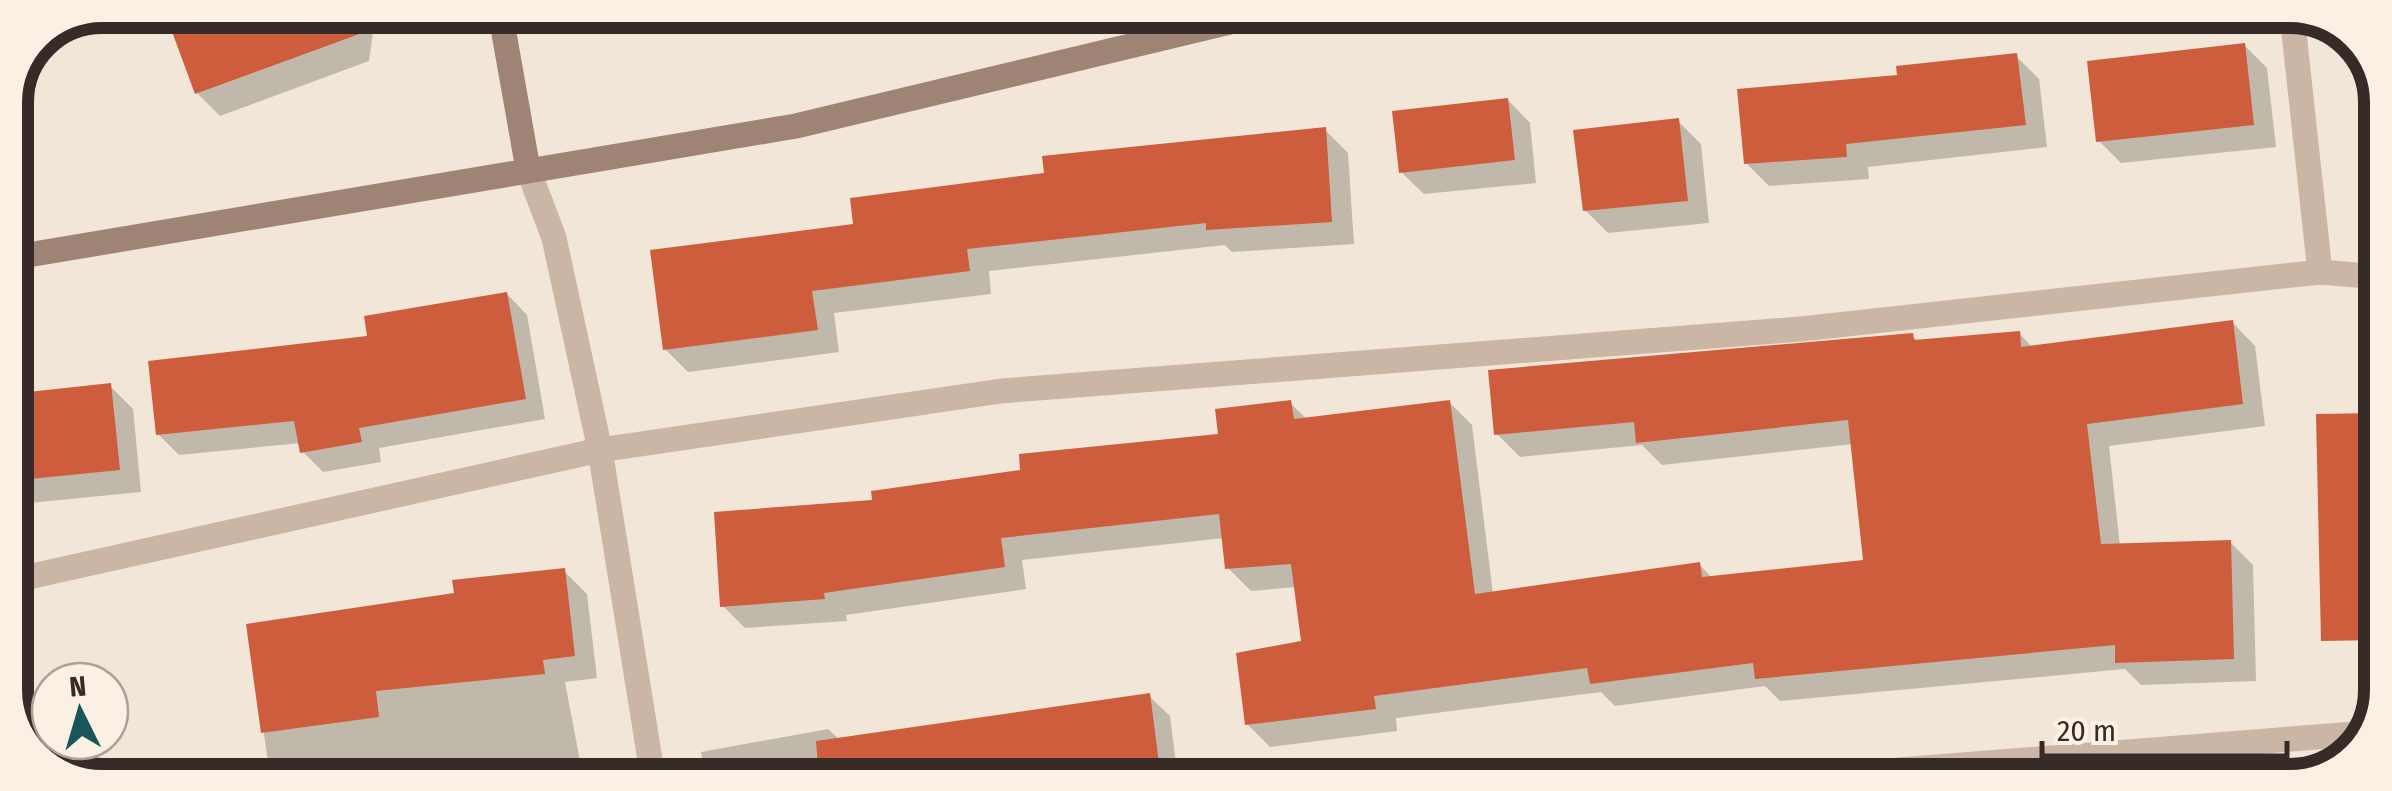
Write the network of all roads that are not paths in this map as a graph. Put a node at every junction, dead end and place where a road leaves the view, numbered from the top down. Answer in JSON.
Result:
{"nodes":[{"id":1,"x":503,"y":28,"type":"edge"},
{"id":2,"x":1205,"y":28,"type":"edge"},
{"id":3,"x":2294,"y":28,"type":"edge"},
{"id":4,"x":528,"y":168,"type":"junction"},
{"id":5,"x":28,"y":255,"type":"edge"},
{"id":6,"x":2320,"y":272,"type":"junction"},
{"id":7,"x":2364,"y":276,"type":"edge"},
{"id":8,"x":600,"y":450,"type":"junction"},
{"id":9,"x":28,"y":577,"type":"edge"},
{"id":10,"x":2349,"y":734,"type":"edge"},
{"id":11,"x":651,"y":764,"type":"edge"},
{"id":12,"x":1975,"y":764,"type":"edge"}],
"edges":[{"from":1,"to":4,"type":"street"},
{"from":2,"to":4,"type":"street"},
{"from":3,"to":6,"type":"street"},
{"from":4,"to":5,"type":"street"},
{"from":4,"to":8,"type":"street"},
{"from":6,"to":7,"type":"street"},
{"from":6,"to":8,"type":"street"},
{"from":8,"to":9,"type":"street"},
{"from":8,"to":11,"type":"street"},
{"from":10,"to":12,"type":"street"}]}
